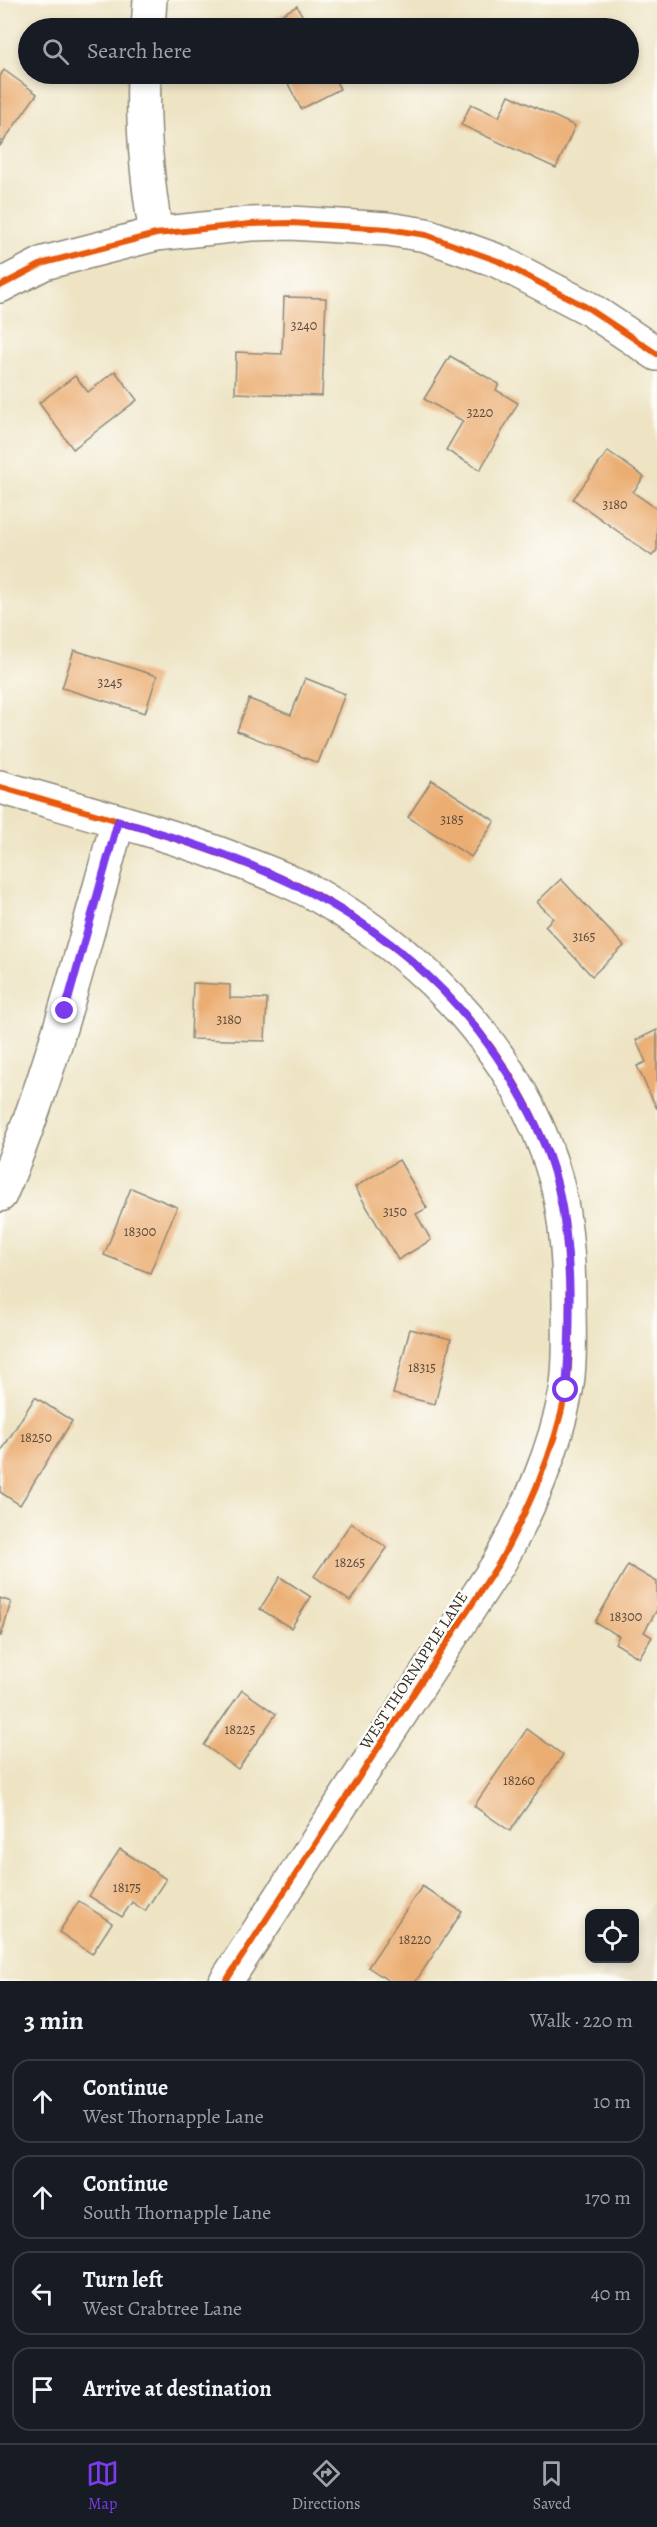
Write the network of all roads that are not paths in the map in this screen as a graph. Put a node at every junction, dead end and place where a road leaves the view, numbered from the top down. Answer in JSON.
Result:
{"nodes":[{"id":1,"x":150,"y":0,"type":"edge"},
{"id":2,"x":149,"y":18,"type":"edge"},
{"id":3,"x":144,"y":84,"type":"edge"},
{"id":4,"x":156,"y":234,"type":"junction"},
{"id":5,"x":0,"y":286,"type":"edge"},
{"id":6,"x":657,"y":354,"type":"edge"},
{"id":7,"x":0,"y":787,"type":"edge"},
{"id":8,"x":118,"y":821,"type":"junction"},
{"id":9,"x":0,"y":1195,"type":"edge"},
{"id":10,"x":226,"y":1981,"type":"edge"}],
"edges":[{"from":1,"to":2,"type":"street"},
{"from":3,"to":4,"type":"street"},
{"from":4,"to":5,"type":"street"},
{"from":4,"to":6,"type":"street"},
{"from":7,"to":8,"type":"street","name":"WEST THORNAPPLE LANE"},
{"from":8,"to":9,"type":"street"},
{"from":8,"to":10,"type":"street","name":"WEST THORNAPPLE LANE"}]}
